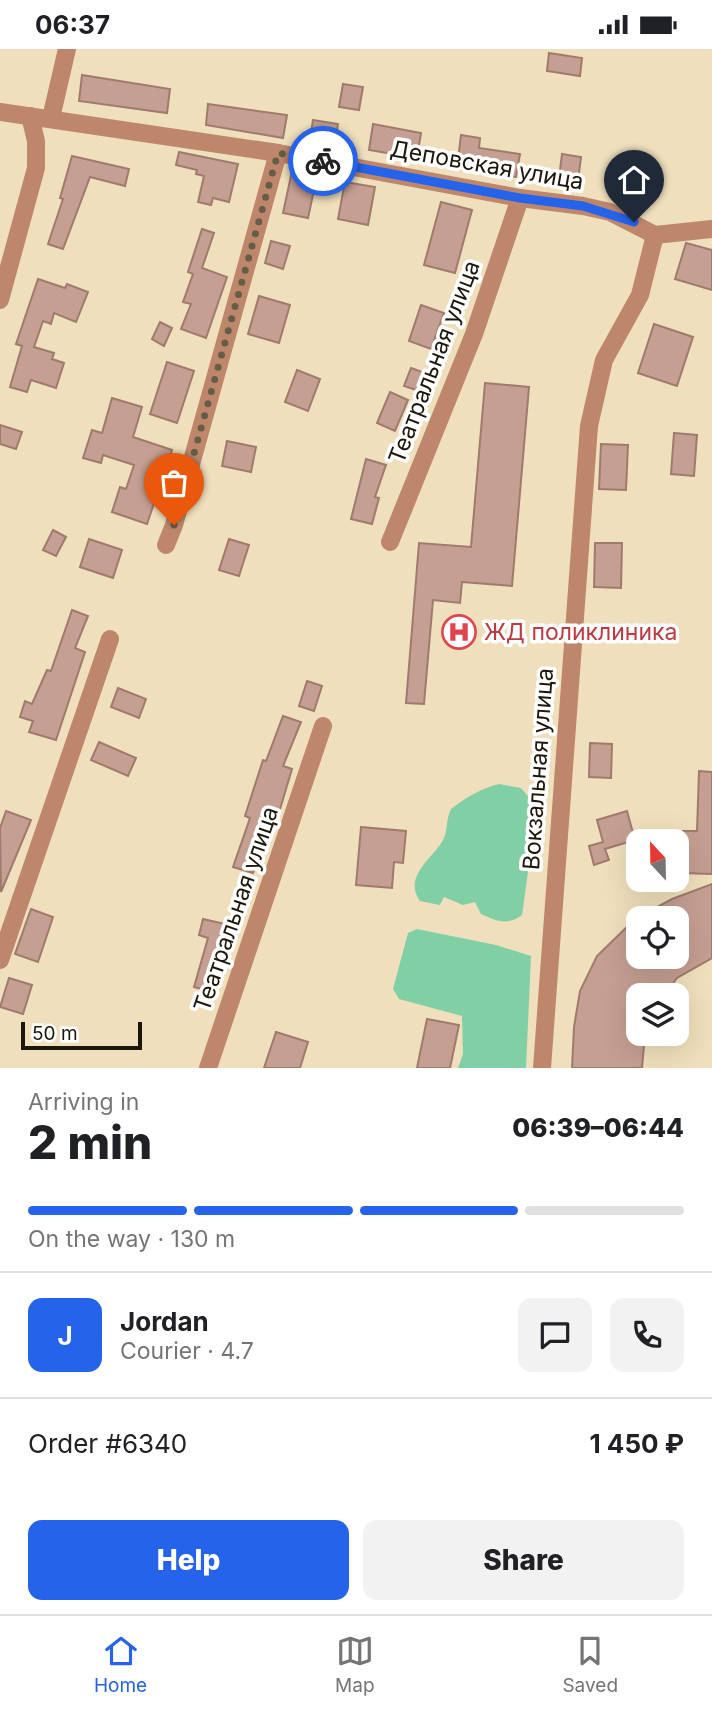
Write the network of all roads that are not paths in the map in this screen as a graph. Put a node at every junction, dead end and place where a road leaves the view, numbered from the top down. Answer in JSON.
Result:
{"nodes":[{"id":1,"x":67,"y":49,"type":"edge"},
{"id":2,"x":0,"y":112,"type":"edge"},
{"id":3,"x":30,"y":116,"type":"junction"},
{"id":4,"x":51,"y":118,"type":"junction"},
{"id":5,"x":278,"y":153,"type":"junction"},
{"id":6,"x":520,"y":198,"type":"junction"},
{"id":7,"x":712,"y":229,"type":"edge"},
{"id":8,"x":655,"y":235,"type":"junction"},
{"id":9,"x":0,"y":300,"type":"edge"},
{"id":10,"x":390,"y":542,"type":"dead end"},
{"id":11,"x":166,"y":545,"type":"dead end"},
{"id":12,"x":110,"y":639,"type":"dead end"},
{"id":13,"x":323,"y":726,"type":"dead end"},
{"id":14,"x":0,"y":960,"type":"edge"},
{"id":15,"x":208,"y":1068,"type":"edge"},
{"id":16,"x":542,"y":1068,"type":"edge"}],
"edges":[{"from":1,"to":4,"type":"street"},
{"from":2,"to":3,"type":"street","name":"Деповская улица"},
{"from":3,"to":4,"type":"street","name":"Деповская улица"},
{"from":3,"to":9,"type":"street"},
{"from":4,"to":5,"type":"street","name":"Деповская улица"},
{"from":5,"to":6,"type":"street","name":"Деповская улица"},
{"from":5,"to":11,"type":"street"},
{"from":6,"to":8,"type":"street","name":"Деповская улица"},
{"from":6,"to":10,"type":"street","name":"Театральная улица"},
{"from":7,"to":8,"type":"street"},
{"from":8,"to":16,"type":"street","name":"Вокзальная улица"},
{"from":12,"to":14,"type":"street"},
{"from":13,"to":15,"type":"street","name":"Театральная улица"}]}
